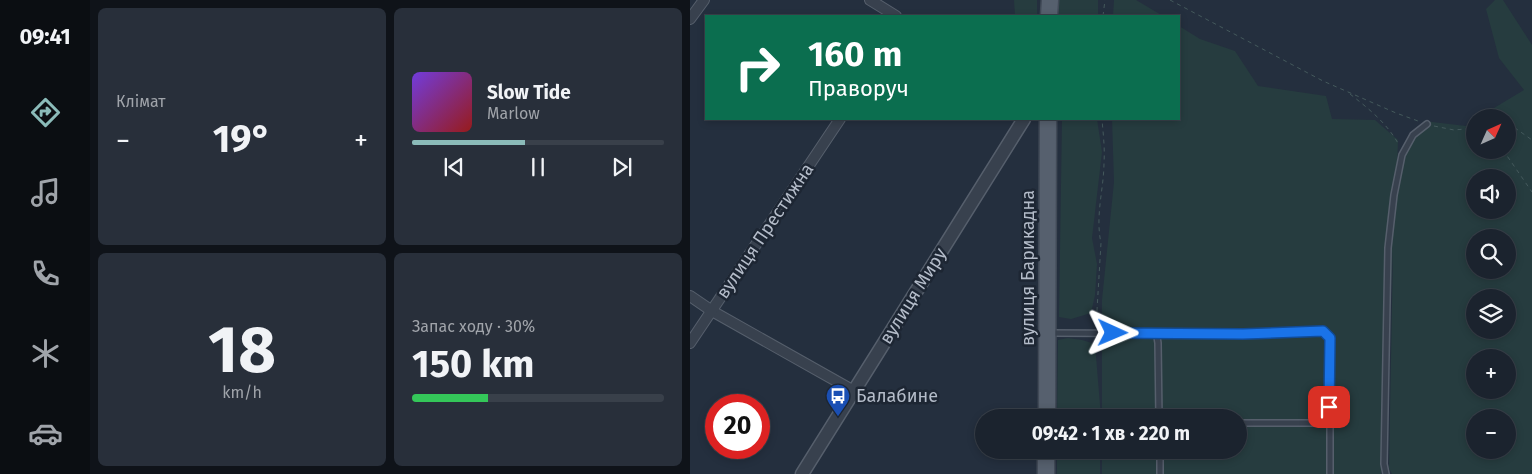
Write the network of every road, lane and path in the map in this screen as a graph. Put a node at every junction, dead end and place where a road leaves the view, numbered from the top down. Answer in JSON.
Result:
{"nodes":[{"id":1,"x":704,"y":0,"type":"edge"},
{"id":2,"x":870,"y":0,"type":"edge"},
{"id":3,"x":1050,"y":0,"type":"edge"},
{"id":4,"x":1105,"y":0,"type":"edge"},
{"id":5,"x":1170,"y":0,"type":"edge"},
{"id":6,"x":894,"y":15,"type":"edge"},
{"id":7,"x":1049,"y":15,"type":"edge"},
{"id":8,"x":1103,"y":15,"type":"edge"},
{"id":9,"x":690,"y":19,"type":"edge"},
{"id":10,"x":1348,"y":92,"type":"junction"},
{"id":11,"x":839,"y":120,"type":"edge"},
{"id":12,"x":1023,"y":120,"type":"edge"},
{"id":13,"x":1048,"y":120,"type":"edge"},
{"id":14,"x":1102,"y":120,"type":"edge"},
{"id":15,"x":1427,"y":124,"type":"junction"},
{"id":16,"x":1466,"y":129,"type":"edge"},
{"id":17,"x":1516,"y":129,"type":"edge"},
{"id":18,"x":1532,"y":140,"type":"edge"},
{"id":19,"x":1402,"y":155,"type":"junction"},
{"id":20,"x":1508,"y":159,"type":"edge"},
{"id":21,"x":1532,"y":192,"type":"edge"},
{"id":22,"x":690,"y":296,"type":"edge"},
{"id":23,"x":712,"y":311,"type":"junction"},
{"id":24,"x":1048,"y":333,"type":"junction"},
{"id":25,"x":1096,"y":333,"type":"junction"},
{"id":26,"x":1154,"y":333,"type":"junction"},
{"id":27,"x":690,"y":343,"type":"edge"},
{"id":28,"x":854,"y":391,"type":"junction"},
{"id":29,"x":1047,"y":409,"type":"edge"},
{"id":30,"x":1159,"y":409,"type":"edge"},
{"id":31,"x":1247,"y":423,"type":"edge"},
{"id":32,"x":1330,"y":423,"type":"junction"},
{"id":33,"x":1046,"y":459,"type":"edge"},
{"id":34,"x":1160,"y":459,"type":"edge"},
{"id":35,"x":802,"y":474,"type":"edge"},
{"id":36,"x":1046,"y":474,"type":"edge"},
{"id":37,"x":1160,"y":474,"type":"edge"},
{"id":38,"x":1330,"y":474,"type":"edge"},
{"id":39,"x":1386,"y":474,"type":"edge"}],
"edges":[{"from":1,"to":9,"type":"street"},
{"from":2,"to":6,"type":"street"},
{"from":3,"to":7,"type":"main road"},
{"from":4,"to":8,"type":"path"},
{"from":5,"to":10,"type":"path"},
{"from":10,"to":15,"type":"path"},
{"from":10,"to":19,"type":"path"},
{"from":11,"to":23,"type":"street","name":"вулиця Престижна"},
{"from":12,"to":28,"type":"street","name":"вулиця Миру"},
{"from":13,"to":24,"type":"main road","name":"вулиця Барикадна"},
{"from":14,"to":25,"type":"path"},
{"from":15,"to":16,"type":"path"},
{"from":15,"to":19,"type":"lane"},
{"from":17,"to":18,"type":"path"},
{"from":19,"to":39,"type":"lane"},
{"from":20,"to":21,"type":"path"},
{"from":22,"to":23,"type":"street"},
{"from":23,"to":27,"type":"street","name":"вулиця Престижна"},
{"from":23,"to":28,"type":"street"},
{"from":24,"to":25,"type":"lane"},
{"from":24,"to":29,"type":"main road","name":"вулиця Барикадна"},
{"from":25,"to":26,"type":"lane"},
{"from":26,"to":30,"type":"lane"},
{"from":26,"to":32,"type":"lane"},
{"from":28,"to":35,"type":"street","name":"вулиця Миру"},
{"from":31,"to":32,"type":"lane"},
{"from":32,"to":38,"type":"lane"},
{"from":33,"to":36,"type":"main road"},
{"from":34,"to":37,"type":"lane"}]}
